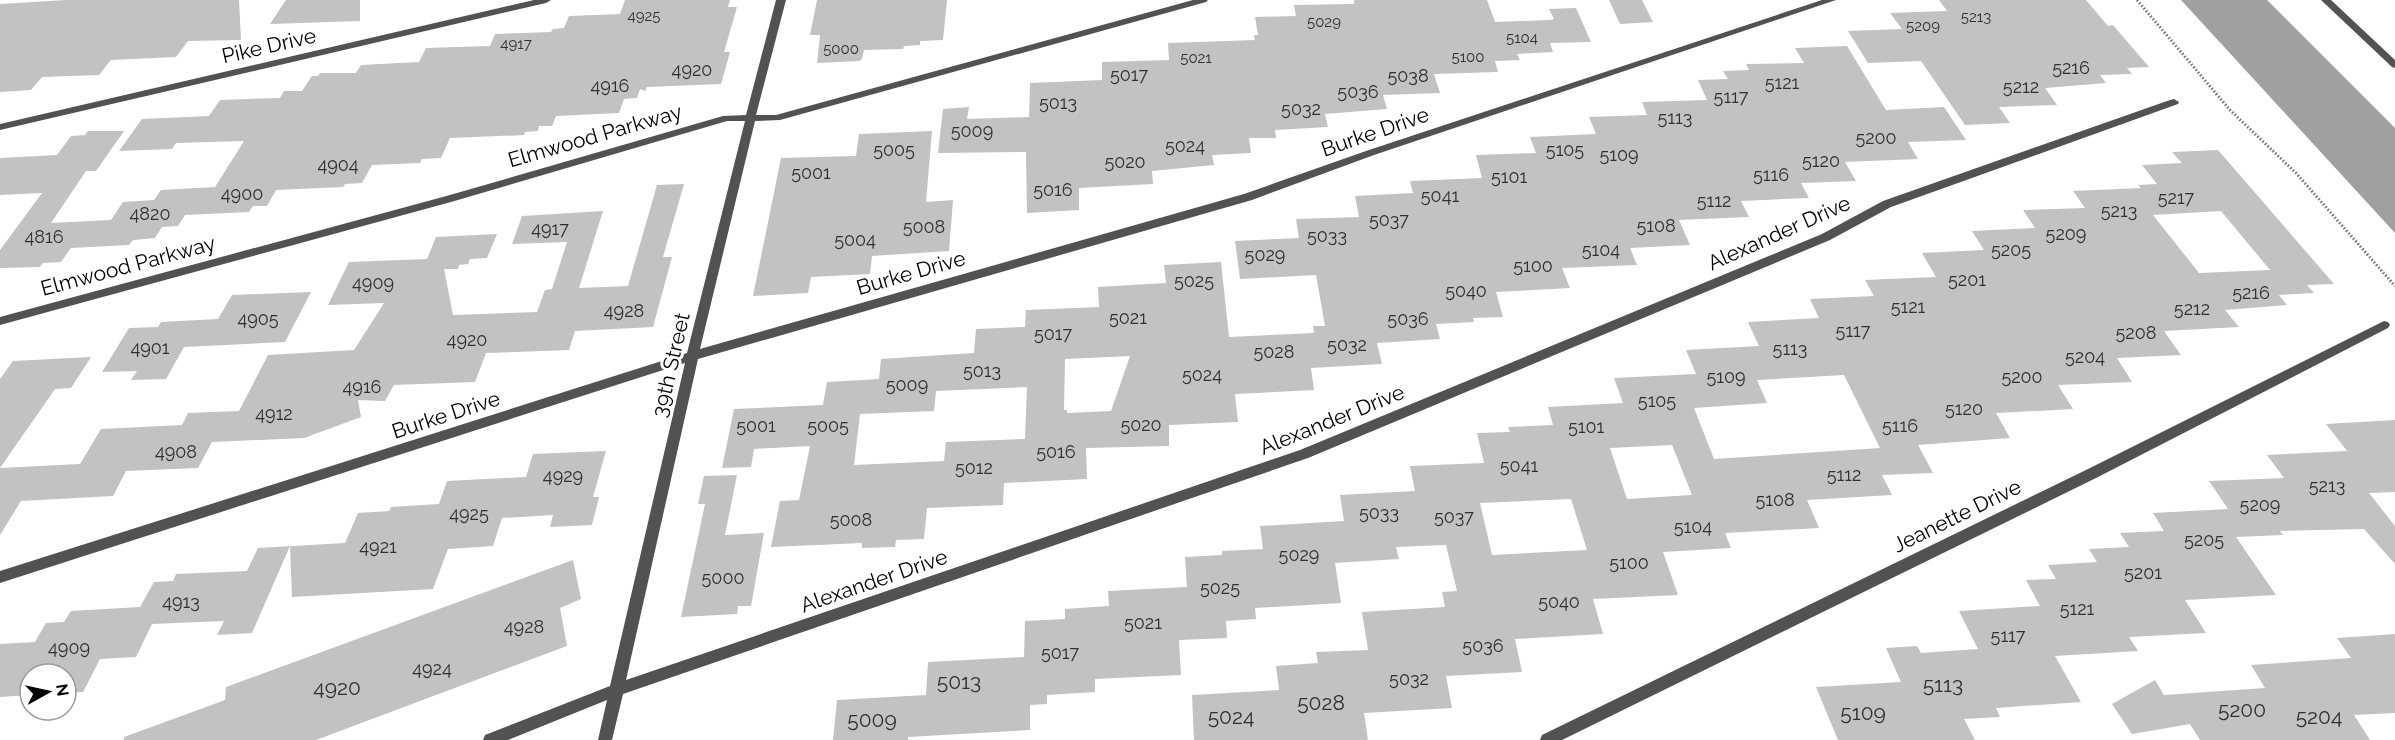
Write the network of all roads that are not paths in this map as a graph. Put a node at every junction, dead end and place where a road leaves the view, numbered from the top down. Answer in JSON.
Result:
{"nodes":[{"id":1,"x":546,"y":0,"type":"edge"},
{"id":2,"x":781,"y":0,"type":"edge"},
{"id":3,"x":1203,"y":0,"type":"edge"},
{"id":4,"x":1831,"y":0,"type":"edge"},
{"id":5,"x":2326,"y":0,"type":"edge"},
{"id":6,"x":2395,"y":65,"type":"edge"},
{"id":7,"x":2175,"y":102,"type":"dead end"},
{"id":8,"x":749,"y":118,"type":"junction"},
{"id":9,"x":0,"y":127,"type":"edge"},
{"id":10,"x":0,"y":321,"type":"edge"},
{"id":11,"x":2384,"y":325,"type":"dead end"},
{"id":12,"x":693,"y":356,"type":"junction"},
{"id":13,"x":0,"y":577,"type":"edge"},
{"id":14,"x":616,"y":690,"type":"junction"},
{"id":15,"x":490,"y":740,"type":"edge"},
{"id":16,"x":605,"y":740,"type":"edge"},
{"id":17,"x":1547,"y":740,"type":"edge"}],
"edges":[{"from":1,"to":9,"type":"street","name":"Pike Drive"},
{"from":2,"to":8,"type":"street","name":"39th Street"},
{"from":3,"to":8,"type":"street","name":"Elmwood Parkway"},
{"from":4,"to":12,"type":"street","name":"Burke Drive"},
{"from":5,"to":6,"type":"street"},
{"from":7,"to":14,"type":"street","name":"Alexander Drive"},
{"from":8,"to":10,"type":"street","name":"Elmwood Parkway"},
{"from":8,"to":12,"type":"street","name":"39th Street"},
{"from":11,"to":17,"type":"street","name":"Jeanette Drive"},
{"from":12,"to":13,"type":"street","name":"Burke Drive"},
{"from":12,"to":14,"type":"street","name":"39th Street"},
{"from":14,"to":15,"type":"street","name":"Alexander Drive"},
{"from":14,"to":16,"type":"street","name":"39th Street"}]}
